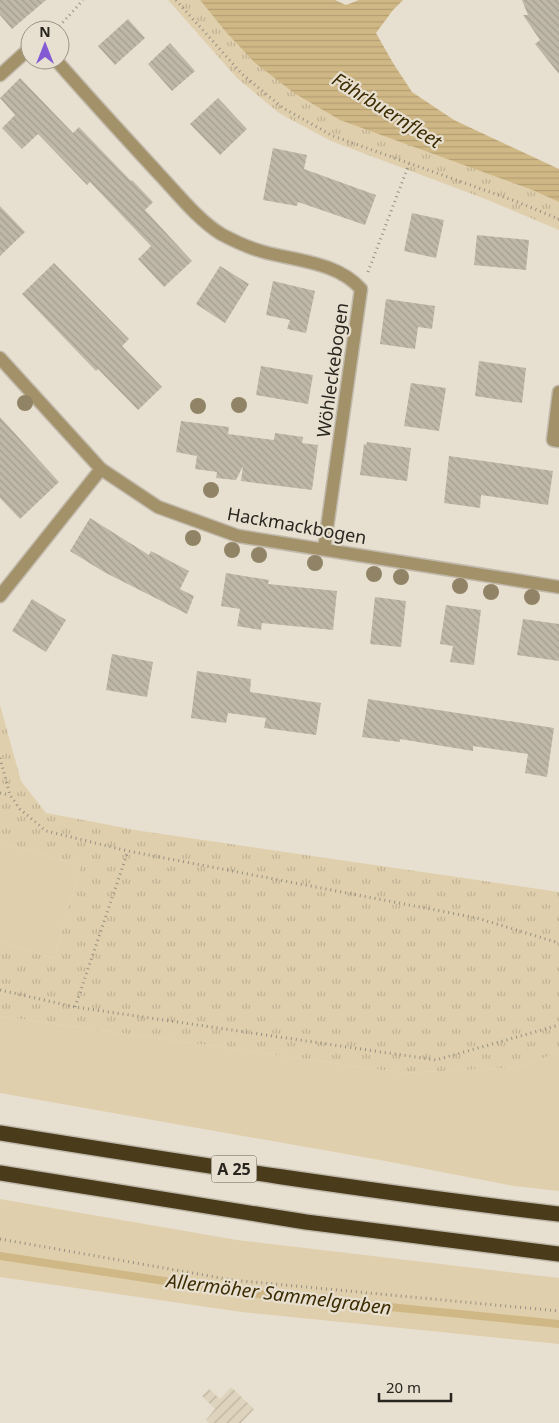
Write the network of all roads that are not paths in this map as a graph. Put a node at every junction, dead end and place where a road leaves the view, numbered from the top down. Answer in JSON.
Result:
{"nodes":[{"id":1,"x":20,"y":57,"type":"edge"},
{"id":2,"x":65,"y":70,"type":"edge"},
{"id":3,"x":0,"y":75,"type":"edge"},
{"id":4,"x":0,"y":358,"type":"edge"},
{"id":5,"x":559,"y":392,"type":"edge"},
{"id":6,"x":559,"y":441,"type":"edge"},
{"id":7,"x":101,"y":470,"type":"junction"},
{"id":8,"x":324,"y":549,"type":"junction"},
{"id":9,"x":559,"y":587,"type":"edge"},
{"id":10,"x":0,"y":596,"type":"edge"},
{"id":11,"x":0,"y":1133,"type":"edge"},
{"id":12,"x":0,"y":1173,"type":"edge"},
{"id":13,"x":559,"y":1214,"type":"edge"},
{"id":14,"x":559,"y":1254,"type":"edge"}],
"edges":[{"from":1,"to":3,"type":"street"},
{"from":2,"to":8,"type":"street","name":"Wöhleckebogen"},
{"from":4,"to":7,"type":"street","name":"Hackmackbogen"},
{"from":5,"to":6,"type":"street"},
{"from":7,"to":8,"type":"street","name":"Hackmackbogen"},
{"from":7,"to":10,"type":"street"},
{"from":8,"to":9,"type":"street","name":"Hackmackbogen"},
{"from":11,"to":13,"type":"highway","number":"A 25"},
{"from":12,"to":14,"type":"highway","number":"A 25"}]}
